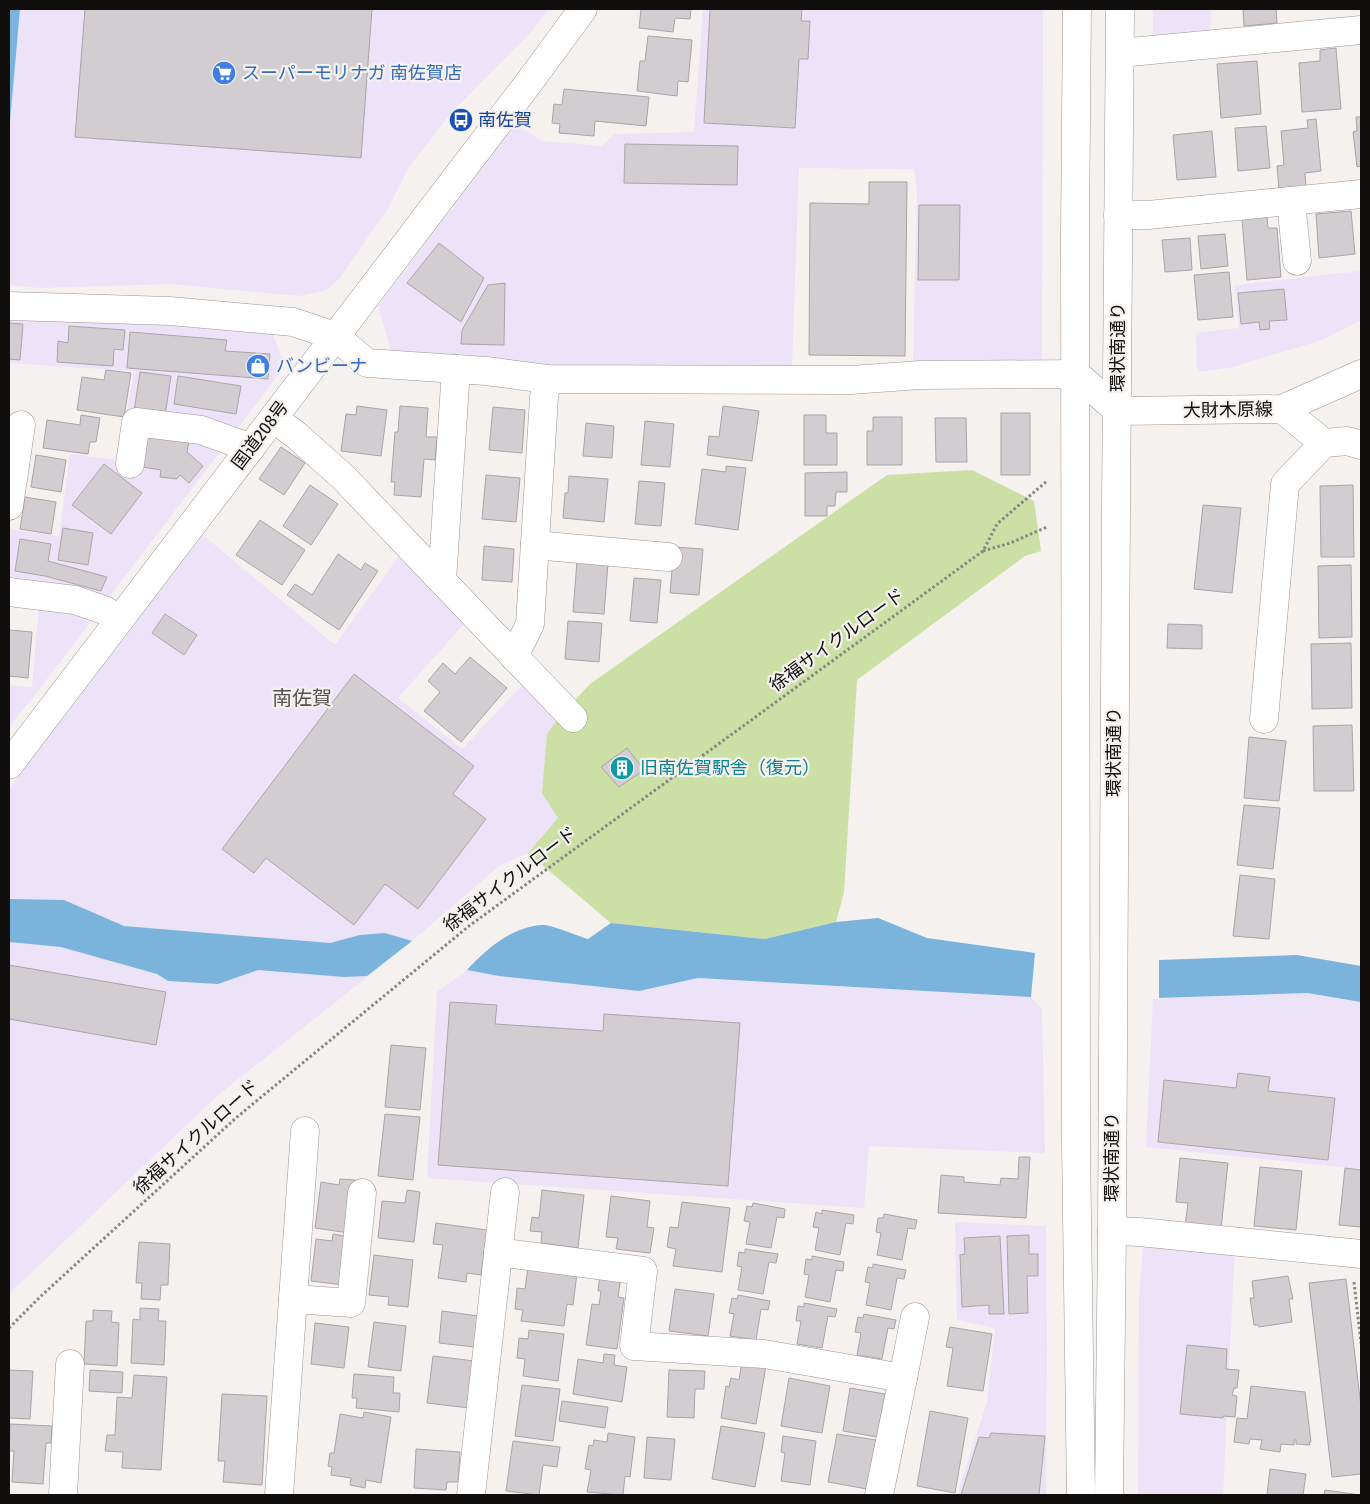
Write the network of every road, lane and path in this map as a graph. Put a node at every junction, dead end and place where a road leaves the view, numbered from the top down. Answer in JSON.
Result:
{"nodes":[{"id":1,"x":583,"y":9,"type":"edge"},
{"id":2,"x":1077,"y":9,"type":"edge"},
{"id":3,"x":1120,"y":9,"type":"edge"},
{"id":4,"x":1361,"y":30,"type":"edge"},
{"id":5,"x":1120,"y":53,"type":"junction"},
{"id":6,"x":1361,"y":194,"type":"edge"},
{"id":7,"x":1291,"y":201,"type":"junction"},
{"id":8,"x":1118,"y":215,"type":"junction"},
{"id":9,"x":1297,"y":260,"type":"dead end"},
{"id":10,"x":9,"y":306,"type":"edge"},
{"id":11,"x":335,"y":336,"type":"junction"},
{"id":12,"x":456,"y":369,"type":"junction"},
{"id":13,"x":1076,"y":374,"type":"junction"},
{"id":14,"x":1361,"y":374,"type":"edge"},
{"id":15,"x":547,"y":379,"type":"junction"},
{"id":16,"x":1282,"y":409,"type":"junction"},
{"id":17,"x":1118,"y":411,"type":"junction"},
{"id":18,"x":273,"y":418,"type":"junction"},
{"id":19,"x":21,"y":425,"type":"dead end"},
{"id":20,"x":1324,"y":443,"type":"junction"},
{"id":21,"x":1361,"y":445,"type":"edge"},
{"id":22,"x":250,"y":448,"type":"junction"},
{"id":23,"x":130,"y":464,"type":"dead end"},
{"id":24,"x":1048,"y":480,"type":"dead end"},
{"id":25,"x":9,"y":506,"type":"edge"},
{"id":26,"x":1048,"y":527,"type":"dead end"},
{"id":27,"x":535,"y":546,"type":"junction"},
{"id":28,"x":983,"y":551,"type":"junction"},
{"id":29,"x":668,"y":557,"type":"dead end"},
{"id":30,"x":442,"y":581,"type":"junction"},
{"id":31,"x":9,"y":592,"type":"edge"},
{"id":32,"x":120,"y":619,"type":"junction"},
{"id":33,"x":514,"y":657,"type":"junction"},
{"id":34,"x":573,"y":718,"type":"dead end"},
{"id":35,"x":1264,"y":719,"type":"dead end"},
{"id":36,"x":9,"y":765,"type":"edge"},
{"id":37,"x":305,"y":1131,"type":"dead end"},
{"id":38,"x":505,"y":1192,"type":"dead end"},
{"id":39,"x":362,"y":1193,"type":"dead end"},
{"id":40,"x":1112,"y":1231,"type":"junction"},
{"id":41,"x":498,"y":1252,"type":"junction"},
{"id":42,"x":1361,"y":1254,"type":"edge"},
{"id":43,"x":1361,"y":1279,"type":"edge"},
{"id":44,"x":293,"y":1299,"type":"junction"},
{"id":45,"x":915,"y":1317,"type":"dead end"},
{"id":46,"x":9,"y":1328,"type":"edge"},
{"id":47,"x":1361,"y":1343,"type":"edge"},
{"id":48,"x":70,"y":1364,"type":"dead end"},
{"id":49,"x":902,"y":1378,"type":"junction"},
{"id":50,"x":63,"y":1495,"type":"edge"},
{"id":51,"x":279,"y":1495,"type":"edge"},
{"id":52,"x":471,"y":1495,"type":"edge"},
{"id":53,"x":879,"y":1495,"type":"edge"},
{"id":54,"x":1081,"y":1495,"type":"edge"},
{"id":55,"x":1108,"y":1495,"type":"edge"}],
"edges":[{"from":1,"to":11,"type":"main road","name":"国道208号"},
{"from":2,"to":13,"type":"main road","name":"環状南通り"},
{"from":3,"to":5,"type":"main road","name":"環状南通り"},
{"from":4,"to":5,"type":"main road"},
{"from":5,"to":8,"type":"main road","name":"環状南通り"},
{"from":6,"to":7,"type":"main road"},
{"from":7,"to":8,"type":"main road"},
{"from":7,"to":9,"type":"main road"},
{"from":8,"to":17,"type":"main road","name":"環状南通り"},
{"from":10,"to":11,"type":"main road"},
{"from":11,"to":12,"type":"main road"},
{"from":11,"to":18,"type":"main road","name":"国道208号"},
{"from":12,"to":15,"type":"main road"},
{"from":12,"to":30,"type":"main road"},
{"from":13,"to":15,"type":"main road"},
{"from":13,"to":17,"type":"main road"},
{"from":13,"to":54,"type":"main road","name":"環状南通り"},
{"from":14,"to":16,"type":"main road","name":"大財木原線"},
{"from":15,"to":27,"type":"main road"},
{"from":16,"to":17,"type":"main road","name":"大財木原線"},
{"from":16,"to":20,"type":"main road"},
{"from":17,"to":40,"type":"main road","name":"環状南通り"},
{"from":18,"to":22,"type":"main road","name":"国道208号"},
{"from":18,"to":30,"type":"main road"},
{"from":19,"to":25,"type":"main road"},
{"from":20,"to":21,"type":"main road"},
{"from":20,"to":35,"type":"main road"},
{"from":22,"to":23,"type":"main road"},
{"from":22,"to":32,"type":"main road","name":"国道208号"},
{"from":24,"to":28,"type":"path","name":"徐福サイクルロード"},
{"from":26,"to":28,"type":"path"},
{"from":27,"to":29,"type":"main road"},
{"from":27,"to":33,"type":"main road"},
{"from":28,"to":46,"type":"path","name":"徐福サイクルロード"},
{"from":30,"to":33,"type":"main road"},
{"from":31,"to":32,"type":"main road"},
{"from":32,"to":36,"type":"main road","name":"国道208号"},
{"from":33,"to":34,"type":"main road"},
{"from":37,"to":44,"type":"main road"},
{"from":38,"to":41,"type":"main road"},
{"from":39,"to":44,"type":"main road"},
{"from":40,"to":42,"type":"main road"},
{"from":40,"to":55,"type":"main road","name":"環状南通り"},
{"from":41,"to":49,"type":"main road"},
{"from":41,"to":52,"type":"main road"},
{"from":43,"to":47,"type":"path"},
{"from":44,"to":51,"type":"main road"},
{"from":45,"to":49,"type":"main road"},
{"from":48,"to":50,"type":"main road"},
{"from":49,"to":53,"type":"main road"}]}
